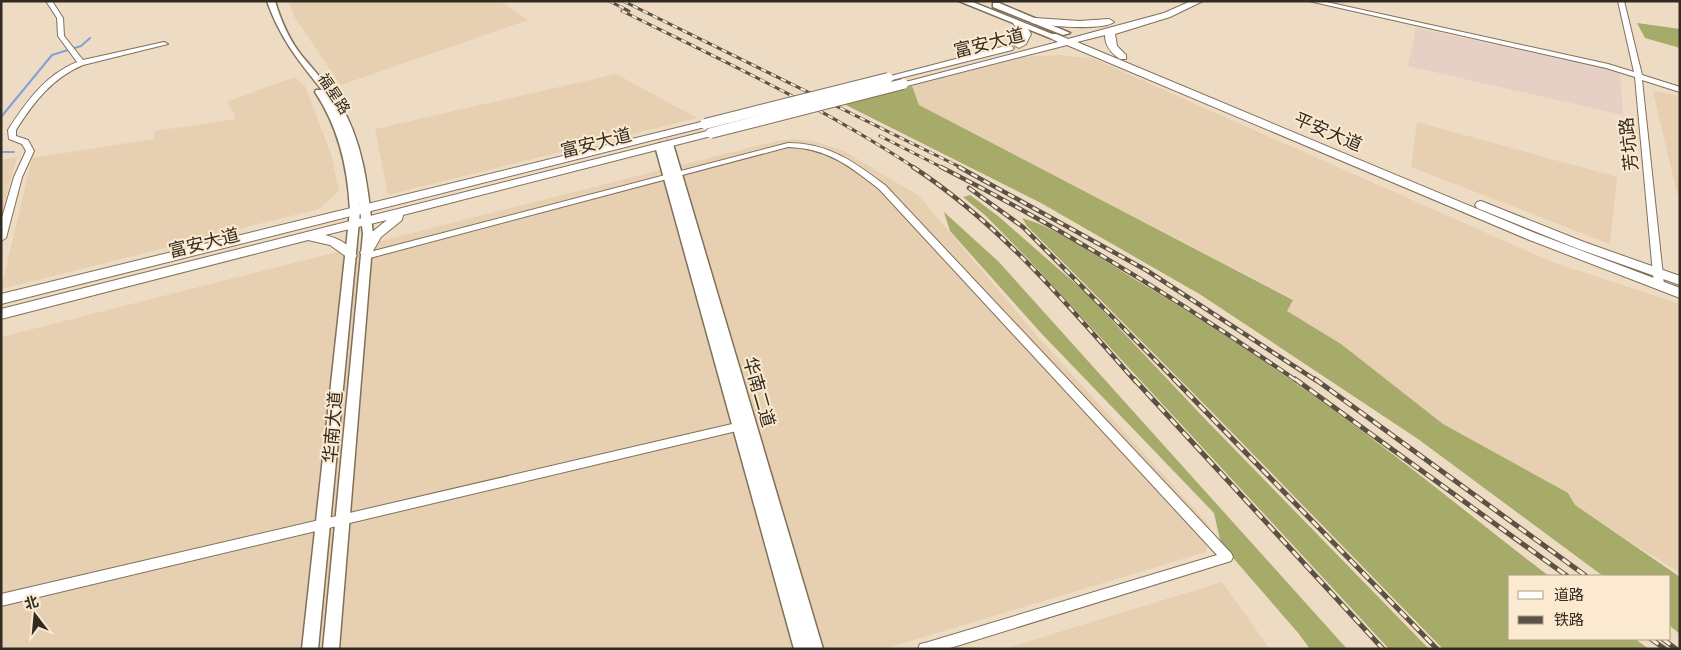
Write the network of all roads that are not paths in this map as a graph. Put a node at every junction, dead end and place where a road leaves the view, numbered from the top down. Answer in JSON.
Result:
{"nodes":[{"id":1,"x":49,"y":1,"type":"edge"},
{"id":2,"x":264,"y":1,"type":"edge"},
{"id":3,"x":270,"y":1,"type":"edge"},
{"id":4,"x":963,"y":1,"type":"edge"},
{"id":5,"x":985,"y":1,"type":"edge"},
{"id":6,"x":1178,"y":1,"type":"edge"},
{"id":7,"x":1199,"y":1,"type":"edge"},
{"id":8,"x":1312,"y":1,"type":"edge"},
{"id":9,"x":1621,"y":1,"type":"edge"},
{"id":10,"x":1036,"y":21,"type":"junction"},
{"id":11,"x":1108,"y":22,"type":"junction"},
{"id":12,"x":1018,"y":23,"type":"junction"},
{"id":13,"x":1116,"y":30,"type":"junction"},
{"id":14,"x":1053,"y":36,"type":"junction"},
{"id":15,"x":1067,"y":38,"type":"junction"},
{"id":16,"x":1081,"y":39,"type":"junction"},
{"id":17,"x":164,"y":44,"type":"dead end"},
{"id":18,"x":1019,"y":50,"type":"junction"},
{"id":19,"x":1123,"y":56,"type":"junction"},
{"id":20,"x":1106,"y":58,"type":"junction"},
{"id":21,"x":81,"y":63,"type":"junction"},
{"id":22,"x":1638,"y":75,"type":"junction"},
{"id":23,"x":1680,"y":90,"type":"edge"},
{"id":24,"x":708,"y":128,"type":"junction"},
{"id":25,"x":664,"y":145,"type":"junction"},
{"id":26,"x":673,"y":175,"type":"junction"},
{"id":27,"x":455,"y":192,"type":"junction"},
{"id":28,"x":417,"y":208,"type":"junction"},
{"id":29,"x":360,"y":216,"type":"junction"},
{"id":30,"x":1,"y":238,"type":"edge"},
{"id":31,"x":290,"y":240,"type":"junction"},
{"id":32,"x":230,"y":242,"type":"junction"},
{"id":33,"x":366,"y":254,"type":"junction"},
{"id":34,"x":230,"y":256,"type":"junction"},
{"id":35,"x":351,"y":256,"type":"junction"},
{"id":36,"x":1658,"y":273,"type":"junction"},
{"id":37,"x":1680,"y":280,"type":"edge"},
{"id":38,"x":1659,"y":285,"type":"junction"},
{"id":39,"x":1680,"y":293,"type":"edge"},
{"id":40,"x":22,"y":294,"type":"junction"},
{"id":41,"x":1,"y":299,"type":"edge"},
{"id":42,"x":20,"y":310,"type":"junction"},
{"id":43,"x":1,"y":314,"type":"edge"},
{"id":44,"x":745,"y":426,"type":"junction"},
{"id":45,"x":342,"y":520,"type":"junction"},
{"id":46,"x":323,"y":524,"type":"junction"},
{"id":47,"x":1,"y":600,"type":"edge"},
{"id":48,"x":310,"y":649,"type":"edge"},
{"id":49,"x":330,"y":649,"type":"edge"},
{"id":50,"x":802,"y":649,"type":"edge"},
{"id":51,"x":816,"y":649,"type":"edge"},
{"id":52,"x":925,"y":649,"type":"edge"}],
"edges":[{"from":1,"to":21,"type":"street"},
{"from":2,"to":29,"type":"street","name":"福星路"},
{"from":3,"to":29,"type":"street","name":"福星路"},
{"from":4,"to":12,"type":"street","name":"平安大道"},
{"from":5,"to":10,"type":"street","name":"平安大道"},
{"from":6,"to":11,"type":"main road","name":"富安大道"},
{"from":7,"to":13,"type":"main road"},
{"from":8,"to":22,"type":"street"},
{"from":9,"to":22,"type":"street","name":"芳坑路"},
{"from":10,"to":11,"type":"main road"},
{"from":10,"to":15,"type":"street","name":"平安大道"},
{"from":11,"to":15,"type":"main road","name":"富安大道"},
{"from":12,"to":14,"type":"street","name":"平安大道"},
{"from":12,"to":18,"type":"main road"},
{"from":13,"to":16,"type":"main road"},
{"from":13,"to":19,"type":"main road"},
{"from":14,"to":15,"type":"main road","name":"平安大道"},
{"from":14,"to":18,"type":"main road","name":"富安大道"},
{"from":15,"to":16,"type":"main road","name":"平安大道"},
{"from":15,"to":18,"type":"main road","name":"富安大道"},
{"from":15,"to":20,"type":"main road","name":"平安大道"},
{"from":16,"to":19,"type":"main road","name":"平安大道"},
{"from":17,"to":21,"type":"street"},
{"from":18,"to":20,"type":"main road"},
{"from":18,"to":24,"type":"main road","name":"富安大道","bridge":true},
{"from":18,"to":24,"type":"main road","name":"富安大道","bridge":true},
{"from":19,"to":36,"type":"main road","name":"平安大道"},
{"from":20,"to":38,"type":"main road","name":"平安大道"},
{"from":21,"to":30,"type":"street"},
{"from":22,"to":23,"type":"street"},
{"from":22,"to":36,"type":"street","name":"芳坑路"},
{"from":24,"to":25,"type":"main road","name":"富安大道"},
{"from":24,"to":27,"type":"main road","name":"富安大道"},
{"from":25,"to":26,"type":"street","name":"华南二道"},
{"from":25,"to":27,"type":"main road","name":"富安大道"},
{"from":26,"to":33,"type":"street"},
{"from":26,"to":44,"type":"street","name":"华南二道"},
{"from":26,"to":52,"type":"street"},
{"from":27,"to":28,"type":"main road","name":"富安大道"},
{"from":27,"to":29,"type":"main road","name":"富安大道"},
{"from":28,"to":29,"type":"main road","name":"富安大道"},
{"from":28,"to":33,"type":"main road"},
{"from":29,"to":31,"type":"main road","name":"富安大道"},
{"from":29,"to":32,"type":"main road","name":"富安大道"},
{"from":29,"to":33,"type":"street","name":"华南大道"},
{"from":29,"to":35,"type":"street","name":"华南大道"},
{"from":31,"to":34,"type":"main road","name":"富安大道"},
{"from":31,"to":35,"type":"main road"},
{"from":32,"to":34,"type":"main road"},
{"from":32,"to":40,"type":"main road","name":"富安大道"},
{"from":33,"to":45,"type":"street","name":"华南大道"},
{"from":34,"to":42,"type":"main road","name":"富安大道"},
{"from":35,"to":46,"type":"street","name":"华南大道"},
{"from":36,"to":37,"type":"main road","name":"平安大道"},
{"from":36,"to":38,"type":"street","name":"芳坑路"},
{"from":38,"to":39,"type":"main road","name":"平安大道"},
{"from":40,"to":41,"type":"main road","name":"富安大道"},
{"from":40,"to":42,"type":"main road"},
{"from":42,"to":43,"type":"main road","name":"富安大道"},
{"from":44,"to":45,"type":"street"},
{"from":44,"to":50,"type":"street","name":"华南二道"},
{"from":44,"to":51,"type":"street","name":"华南二道"},
{"from":45,"to":46,"type":"street"},
{"from":45,"to":49,"type":"street","name":"华南大道"},
{"from":46,"to":47,"type":"street"},
{"from":46,"to":48,"type":"street","name":"华南大道"}]}
